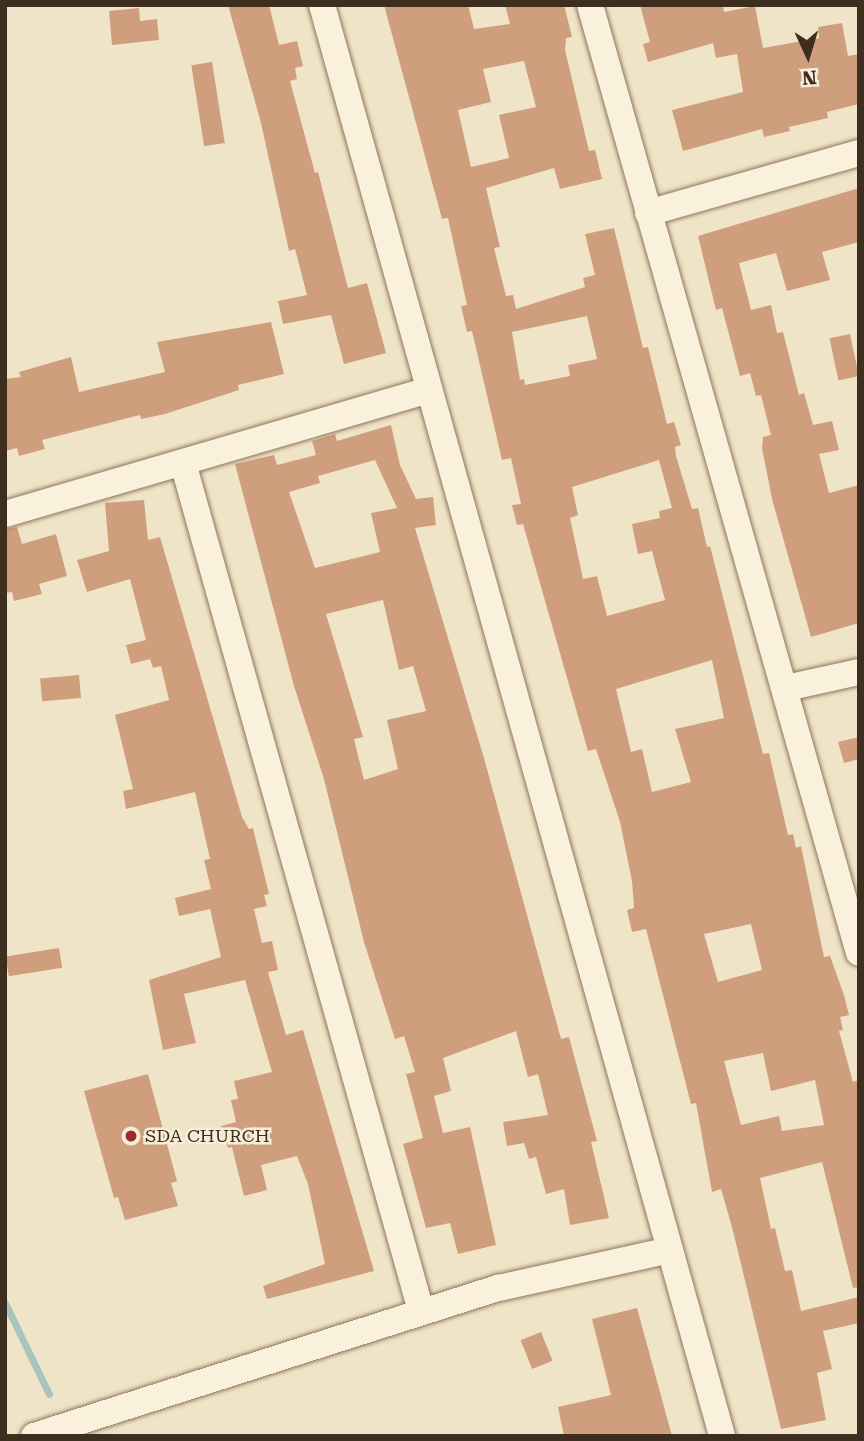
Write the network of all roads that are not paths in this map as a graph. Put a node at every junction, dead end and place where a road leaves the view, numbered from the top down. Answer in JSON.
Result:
{"nodes":[{"id":1,"x":322,"y":5,"type":"edge"},
{"id":2,"x":590,"y":5,"type":"edge"},
{"id":3,"x":859,"y":153,"type":"edge"},
{"id":4,"x":648,"y":214,"type":"junction"},
{"id":5,"x":428,"y":390,"type":"junction"},
{"id":6,"x":183,"y":463,"type":"junction"},
{"id":7,"x":5,"y":514,"type":"edge"},
{"id":8,"x":859,"y":672,"type":"edge"},
{"id":9,"x":786,"y":688,"type":"junction"},
{"id":10,"x":859,"y":953,"type":"edge"},
{"id":11,"x":670,"y":1250,"type":"junction"},
{"id":12,"x":421,"y":1311,"type":"junction"},
{"id":13,"x":34,"y":1436,"type":"edge"},
{"id":14,"x":722,"y":1436,"type":"edge"}],
"edges":[{"from":1,"to":5,"type":"street"},
{"from":2,"to":4,"type":"street"},
{"from":3,"to":4,"type":"street"},
{"from":4,"to":9,"type":"street"},
{"from":5,"to":6,"type":"street"},
{"from":5,"to":11,"type":"street"},
{"from":6,"to":7,"type":"street"},
{"from":6,"to":12,"type":"street"},
{"from":8,"to":9,"type":"street"},
{"from":9,"to":10,"type":"street"},
{"from":11,"to":12,"type":"street"},
{"from":11,"to":14,"type":"street"},
{"from":12,"to":13,"type":"street"}]}
